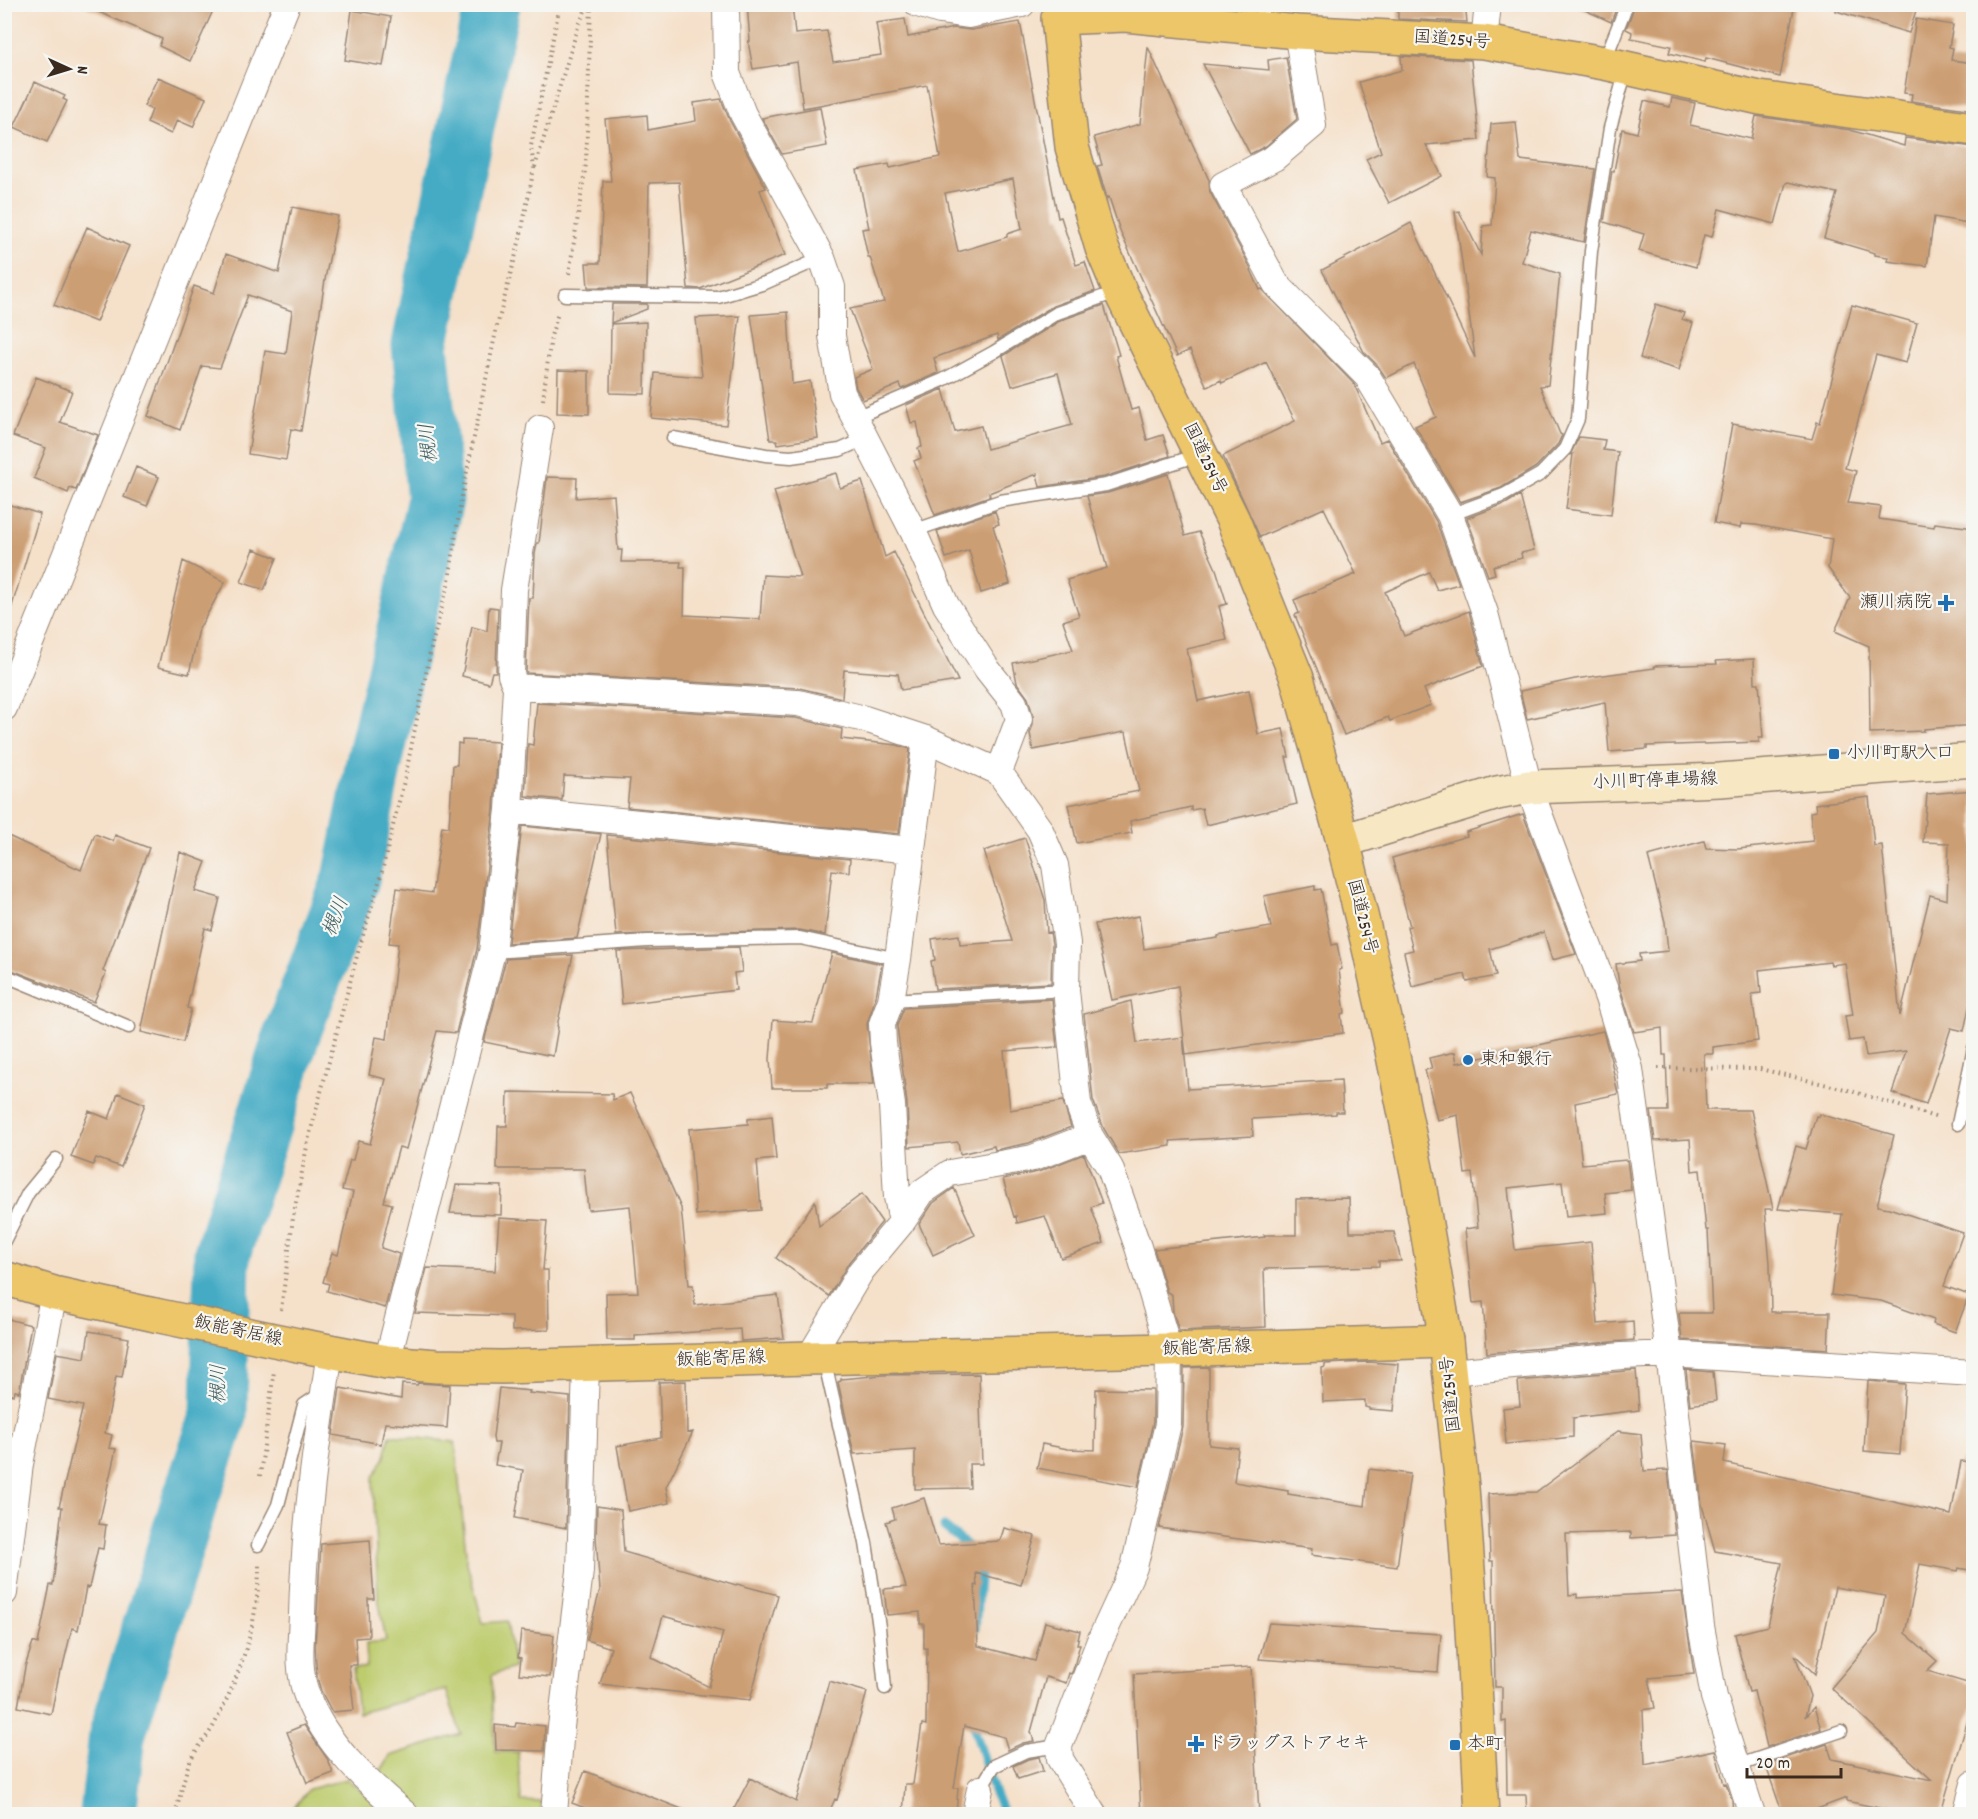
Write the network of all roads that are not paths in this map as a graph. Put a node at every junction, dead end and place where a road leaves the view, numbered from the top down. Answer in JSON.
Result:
{"nodes":[{"id":1,"x":286,"y":4,"type":"edge"},
{"id":2,"x":726,"y":4,"type":"edge"},
{"id":3,"x":918,"y":4,"type":"edge"},
{"id":4,"x":1022,"y":4,"type":"edge"},
{"id":5,"x":1488,"y":4,"type":"edge"},
{"id":6,"x":1627,"y":4,"type":"edge"},
{"id":7,"x":1056,"y":11,"type":"edge"},
{"id":8,"x":1262,"y":16,"type":"edge"},
{"id":9,"x":1298,"y":33,"type":"junction"},
{"id":10,"x":1484,"y":42,"type":"junction"},
{"id":11,"x":1615,"y":66,"type":"junction"},
{"id":12,"x":1974,"y":129,"type":"edge"},
{"id":13,"x":822,"y":258,"type":"junction"},
{"id":14,"x":1120,"y":291,"type":"junction"},
{"id":15,"x":565,"y":295,"type":"road end"},
{"id":16,"x":540,"y":428,"type":"road end"},
{"id":17,"x":862,"y":428,"type":"junction"},
{"id":18,"x":673,"y":438,"type":"dead end"},
{"id":19,"x":1202,"y":454,"type":"junction"},
{"id":20,"x":1450,"y":515,"type":"junction"},
{"id":21,"x":913,"y":531,"type":"junction"},
{"id":22,"x":516,"y":687,"type":"junction"},
{"id":23,"x":4,"y":708,"type":"edge"},
{"id":24,"x":926,"y":738,"type":"junction"},
{"id":25,"x":1974,"y":760,"type":"edge"},
{"id":26,"x":999,"y":772,"type":"junction"},
{"id":27,"x":1529,"y":787,"type":"junction"},
{"id":28,"x":509,"y":810,"type":"junction"},
{"id":29,"x":1343,"y":841,"type":"junction"},
{"id":30,"x":912,"y":850,"type":"junction"},
{"id":31,"x":492,"y":952,"type":"junction"},
{"id":32,"x":898,"y":959,"type":"junction"},
{"id":33,"x":4,"y":975,"type":"edge"},
{"id":34,"x":1066,"y":990,"type":"junction"},
{"id":35,"x":891,"y":1000,"type":"junction"},
{"id":36,"x":129,"y":1027,"type":"dead end"},
{"id":37,"x":1974,"y":1048,"type":"edge"},
{"id":38,"x":1958,"y":1124,"type":"road end"},
{"id":39,"x":1090,"y":1136,"type":"junction"},
{"id":40,"x":56,"y":1159,"type":"dead end"},
{"id":41,"x":902,"y":1222,"type":"junction"},
{"id":42,"x":4,"y":1241,"type":"edge"},
{"id":43,"x":4,"y":1278,"type":"edge"},
{"id":44,"x":54,"y":1293,"type":"junction"},
{"id":45,"x":1169,"y":1350,"type":"junction"},
{"id":46,"x":330,"y":1352,"type":"junction"},
{"id":47,"x":1669,"y":1354,"type":"junction"},
{"id":48,"x":1448,"y":1356,"type":"junction"},
{"id":49,"x":817,"y":1357,"type":"junction"},
{"id":50,"x":387,"y":1362,"type":"junction"},
{"id":51,"x":586,"y":1365,"type":"junction"},
{"id":52,"x":1974,"y":1373,"type":"edge"},
{"id":53,"x":324,"y":1391,"type":"junction"},
{"id":54,"x":12,"y":1462,"type":"edge"},
{"id":55,"x":258,"y":1545,"type":"road end"},
{"id":56,"x":4,"y":1593,"type":"edge"},
{"id":57,"x":885,"y":1688,"type":"dead end"},
{"id":58,"x":1841,"y":1731,"type":"dead end"},
{"id":59,"x":1059,"y":1746,"type":"junction"},
{"id":60,"x":1736,"y":1766,"type":"junction"},
{"id":61,"x":1974,"y":1784,"type":"edge"},
{"id":62,"x":980,"y":1789,"type":"joint"},
{"id":63,"x":405,"y":1815,"type":"edge"},
{"id":64,"x":554,"y":1815,"type":"edge"},
{"id":65,"x":975,"y":1815,"type":"edge"},
{"id":66,"x":1094,"y":1815,"type":"edge"},
{"id":67,"x":1482,"y":1815,"type":"edge"},
{"id":68,"x":1752,"y":1815,"type":"edge"},
{"id":69,"x":1966,"y":1815,"type":"edge"}],
"edges":[{"from":1,"to":23,"type":"street"},
{"from":2,"to":13,"type":"street"},
{"from":3,"to":4,"type":"street"},
{"from":5,"to":10,"type":"street"},
{"from":6,"to":11,"type":"lane"},
{"from":7,"to":8,"type":"main road","name":"国道254号"},
{"from":7,"to":14,"type":"main road","name":"国道254号"},
{"from":8,"to":9,"type":"main road","name":"国道254号"},
{"from":9,"to":10,"type":"main road","name":"国道254号"},
{"from":9,"to":20,"type":"street"},
{"from":10,"to":11,"type":"main road","name":"国道254号"},
{"from":11,"to":12,"type":"main road","name":"国道254号"},
{"from":11,"to":20,"type":"lane"},
{"from":13,"to":15,"type":"lane"},
{"from":13,"to":17,"type":"street"},
{"from":14,"to":17,"type":"lane"},
{"from":14,"to":19,"type":"main road","name":"国道254号"},
{"from":16,"to":22,"type":"street"},
{"from":17,"to":18,"type":"lane"},
{"from":17,"to":21,"type":"street"},
{"from":19,"to":21,"type":"lane"},
{"from":19,"to":29,"type":"main road","name":"国道254号"},
{"from":20,"to":27,"type":"street"},
{"from":21,"to":26,"type":"street"},
{"from":22,"to":24,"type":"street"},
{"from":22,"to":28,"type":"street"},
{"from":24,"to":26,"type":"street"},
{"from":24,"to":30,"type":"street"},
{"from":25,"to":27,"type":"main road","name":"小川町停車場線"},
{"from":26,"to":34,"type":"street"},
{"from":27,"to":29,"type":"main road","name":"小川町停車場線"},
{"from":27,"to":47,"type":"street"},
{"from":28,"to":30,"type":"street"},
{"from":28,"to":31,"type":"street"},
{"from":29,"to":48,"type":"main road","name":"国道254号"},
{"from":30,"to":32,"type":"street"},
{"from":31,"to":32,"type":"lane"},
{"from":31,"to":50,"type":"street"},
{"from":32,"to":35,"type":"street"},
{"from":33,"to":36,"type":"lane"},
{"from":34,"to":35,"type":"lane"},
{"from":34,"to":39,"type":"street"},
{"from":35,"to":41,"type":"street"},
{"from":37,"to":38,"type":"lane"},
{"from":39,"to":41,"type":"street"},
{"from":39,"to":45,"type":"street"},
{"from":40,"to":42,"type":"lane"},
{"from":41,"to":49,"type":"street"},
{"from":43,"to":44,"type":"main road","name":"飯能寄居線"},
{"from":44,"to":46,"type":"main road","name":"飯能寄居線","bridge":true},
{"from":44,"to":54,"type":"street"},
{"from":45,"to":48,"type":"main road","name":"飯能寄居線"},
{"from":45,"to":49,"type":"main road","name":"飯能寄居線"},
{"from":45,"to":59,"type":"street"},
{"from":46,"to":50,"type":"main road","name":"飯能寄居線"},
{"from":46,"to":53,"type":"street"},
{"from":47,"to":48,"type":"street"},
{"from":47,"to":52,"type":"street"},
{"from":47,"to":60,"type":"street"},
{"from":48,"to":67,"type":"main road","name":"国道254号"},
{"from":49,"to":51,"type":"main road","name":"飯能寄居線"},
{"from":49,"to":57,"type":"lane"},
{"from":50,"to":51,"type":"main road","name":"飯能寄居線"},
{"from":51,"to":64,"type":"street"},
{"from":53,"to":55,"type":"lane"},
{"from":53,"to":63,"type":"street"},
{"from":54,"to":56,"type":"street"},
{"from":58,"to":60,"type":"lane"},
{"from":59,"to":62,"type":"lane"},
{"from":59,"to":66,"type":"street"},
{"from":60,"to":68,"type":"street"},
{"from":61,"to":69,"type":"street"},
{"from":62,"to":65,"type":"street"}]}
